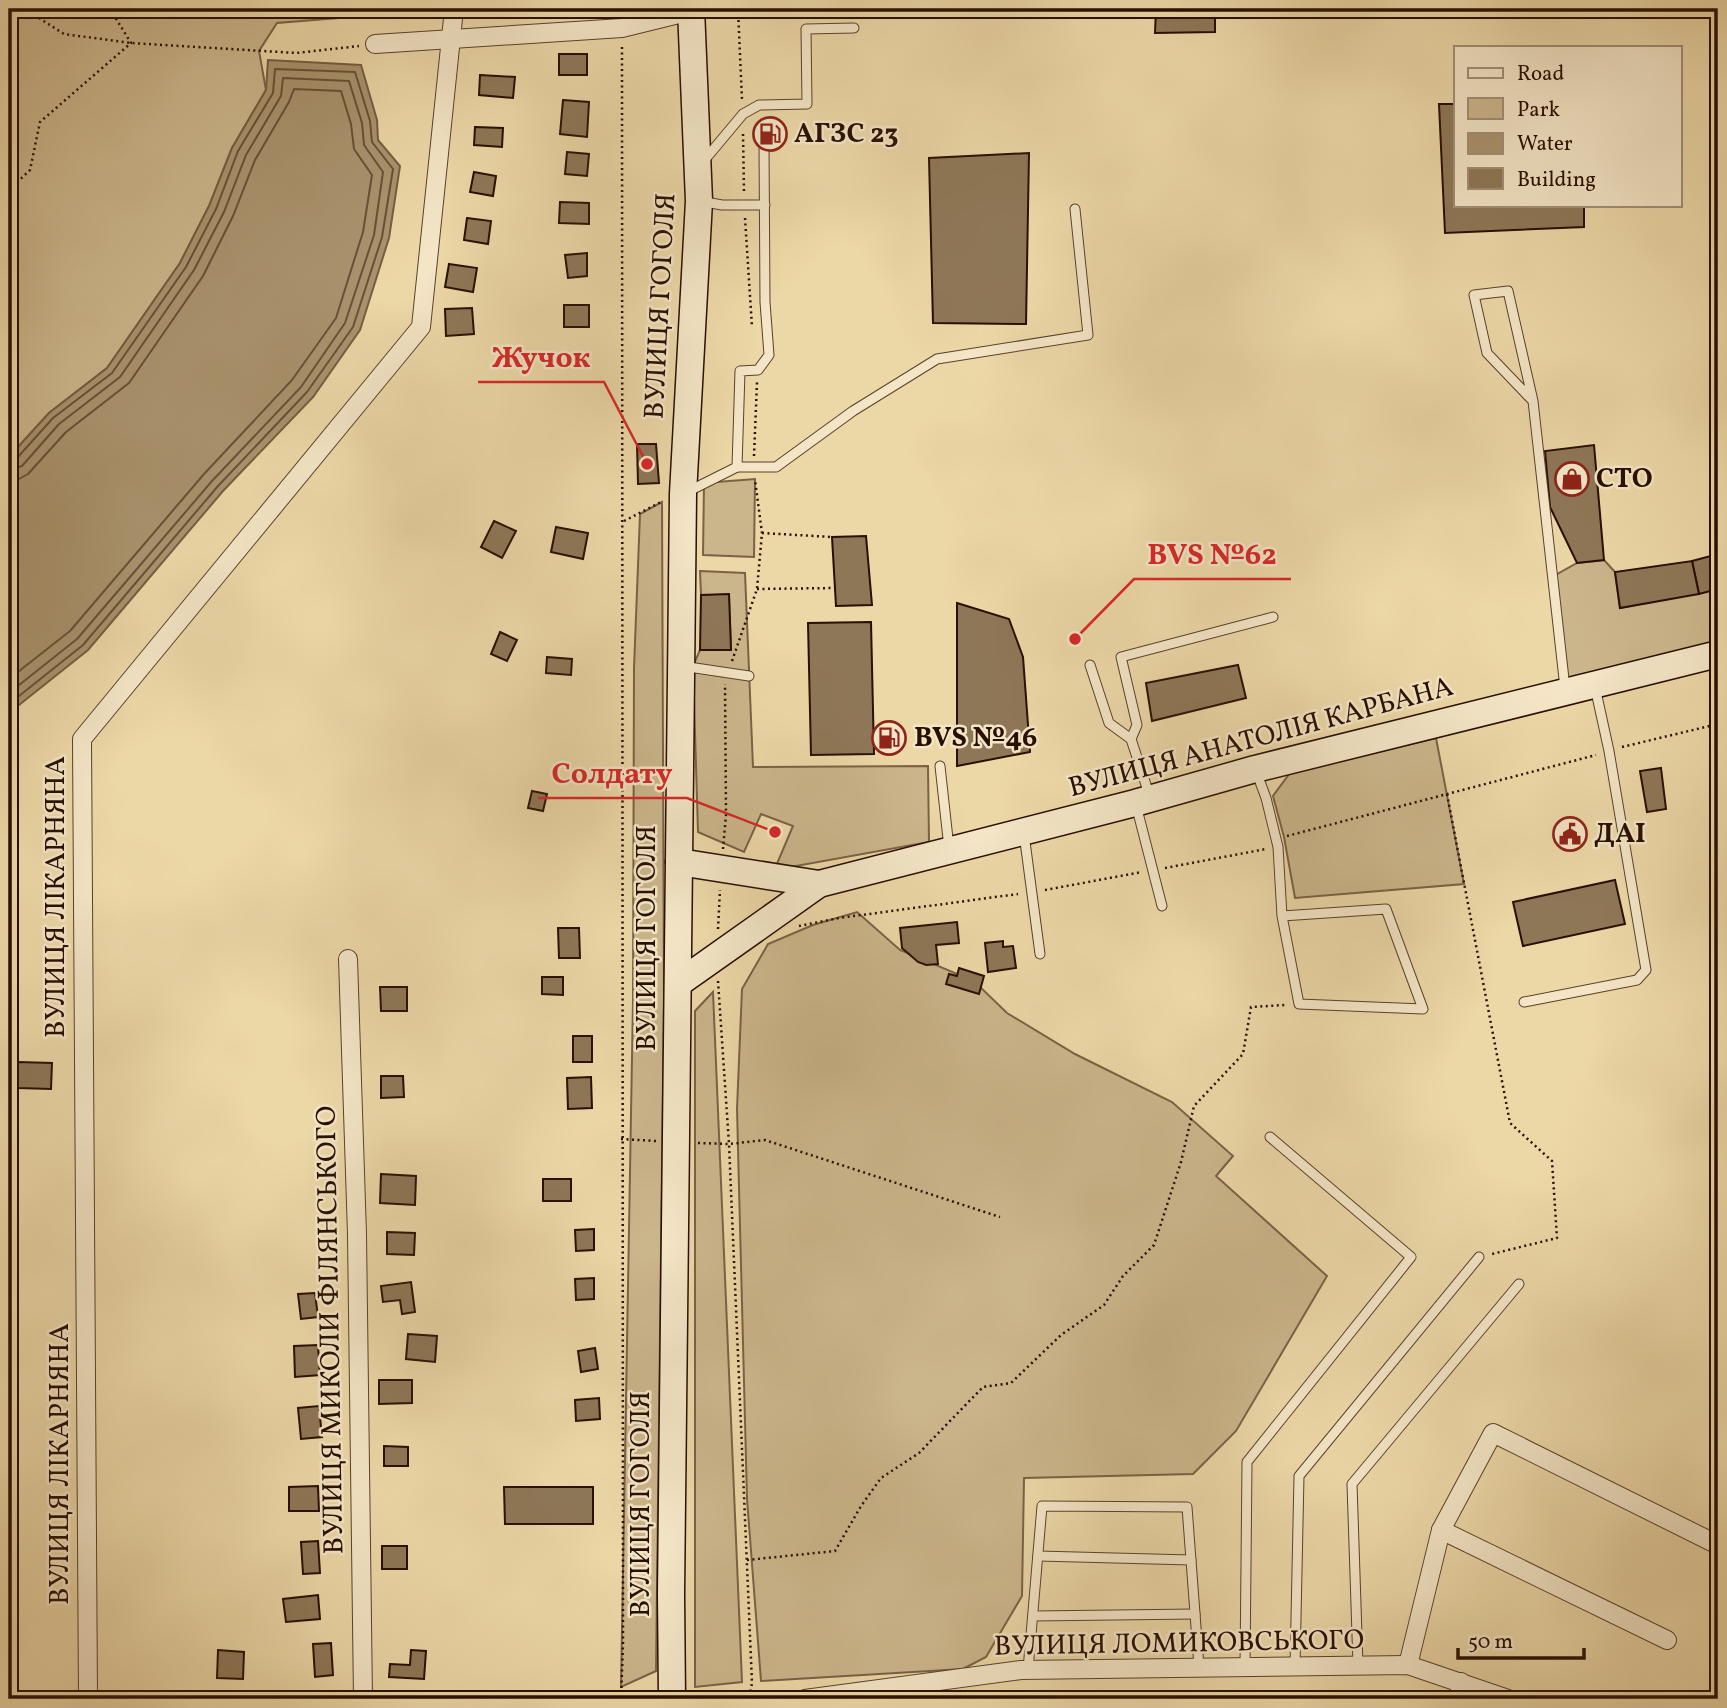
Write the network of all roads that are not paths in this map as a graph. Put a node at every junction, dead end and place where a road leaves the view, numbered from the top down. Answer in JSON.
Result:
{"nodes":[{"id":1,"x":454,"y":9,"type":"edge"},
{"id":2,"x":691,"y":10,"type":"edge"},
{"id":3,"x":854,"y":28,"type":"dead end"},
{"id":4,"x":451,"y":39,"type":"junction"},
{"id":5,"x":375,"y":44,"type":"road end"},
{"id":6,"x":764,"y":146,"type":"dead end"},
{"id":7,"x":698,"y":168,"type":"junction"},
{"id":8,"x":699,"y":201,"type":"junction"},
{"id":9,"x":765,"y":205,"type":"junction"},
{"id":10,"x":1076,"y":209,"type":"dead end"},
{"id":11,"x":1533,"y":401,"type":"junction"},
{"id":12,"x":737,"y":467,"type":"junction"},
{"id":13,"x":682,"y":494,"type":"junction"},
{"id":14,"x":1273,"y":617,"type":"dead end"},
{"id":15,"x":1718,"y":654,"type":"edge"},
{"id":16,"x":1090,"y":665,"type":"dead end"},
{"id":17,"x":681,"y":666,"type":"junction"},
{"id":18,"x":749,"y":676,"type":"dead end"},
{"id":19,"x":1595,"y":685,"type":"junction"},
{"id":20,"x":1565,"y":693,"type":"junction"},
{"id":21,"x":1131,"y":739,"type":"junction"},
{"id":22,"x":940,"y":766,"type":"dead end"},
{"id":23,"x":1255,"y":769,"type":"junction"},
{"id":24,"x":1143,"y":801,"type":"junction"},
{"id":25,"x":1024,"y":832,"type":"junction"},
{"id":26,"x":949,"y":849,"type":"junction"},
{"id":27,"x":679,"y":862,"type":"junction"},
{"id":28,"x":819,"y":884,"type":"junction"},
{"id":29,"x":1162,"y":906,"type":"dead end"},
{"id":30,"x":1282,"y":916,"type":"junction"},
{"id":31,"x":1040,"y":954,"type":"dead end"},
{"id":32,"x":348,"y":959,"type":"dead end"},
{"id":33,"x":679,"y":983,"type":"junction"},
{"id":34,"x":1524,"y":1002,"type":"dead end"},
{"id":35,"x":1270,"y":1138,"type":"dead end"},
{"id":36,"x":1479,"y":1257,"type":"road end"},
{"id":37,"x":1519,"y":1284,"type":"dead end"},
{"id":38,"x":1441,"y":1530,"type":"junction"},
{"id":39,"x":1718,"y":1545,"type":"edge"},
{"id":40,"x":1038,"y":1556,"type":"junction"},
{"id":41,"x":1191,"y":1560,"type":"junction"},
{"id":42,"x":1195,"y":1615,"type":"junction"},
{"id":43,"x":1033,"y":1616,"type":"junction"},
{"id":44,"x":1667,"y":1640,"type":"dead end"},
{"id":45,"x":1358,"y":1665,"type":"junction"},
{"id":46,"x":1408,"y":1665,"type":"junction"},
{"id":47,"x":1295,"y":1666,"type":"junction"},
{"id":48,"x":1199,"y":1667,"type":"junction"},
{"id":49,"x":1245,"y":1667,"type":"junction"},
{"id":50,"x":1028,"y":1670,"type":"junction"},
{"id":51,"x":1460,"y":1690,"type":"edge"},
{"id":52,"x":88,"y":1699,"type":"edge"},
{"id":53,"x":363,"y":1699,"type":"edge"},
{"id":54,"x":673,"y":1699,"type":"edge"},
{"id":55,"x":805,"y":1699,"type":"edge"},
{"id":56,"x":1508,"y":1699,"type":"edge"}],
"edges":[{"from":1,"to":4,"type":"street","name":"ВУЛИЦЯ ЛІКАРНЯНА"},
{"from":2,"to":4,"type":"street"},
{"from":2,"to":7,"type":"street","name":"ВУЛИЦЯ ГОГОЛЯ"},
{"from":3,"to":7,"type":"lane"},
{"from":4,"to":5,"type":"street"},
{"from":4,"to":52,"type":"street","name":"ВУЛИЦЯ ЛІКАРНЯНА"},
{"from":6,"to":9,"type":"lane"},
{"from":7,"to":8,"type":"street","name":"ВУЛИЦЯ ГОГОЛЯ"},
{"from":8,"to":9,"type":"lane"},
{"from":8,"to":13,"type":"street","name":"ВУЛИЦЯ ГОГОЛЯ"},
{"from":9,"to":12,"type":"lane"},
{"from":10,"to":12,"type":"lane"},
{"from":11,"to":11,"type":"lane"},
{"from":11,"to":20,"type":"lane"},
{"from":12,"to":13,"type":"lane"},
{"from":13,"to":17,"type":"street","name":"ВУЛИЦЯ ГОГОЛЯ"},
{"from":14,"to":21,"type":"lane"},
{"from":15,"to":19,"type":"street","name":"ВУЛИЦЯ АНАТОЛІЯ КАРБАНА"},
{"from":16,"to":21,"type":"lane"},
{"from":17,"to":18,"type":"lane"},
{"from":17,"to":27,"type":"street","name":"ВУЛИЦЯ ГОГОЛЯ"},
{"from":19,"to":20,"type":"street","name":"ВУЛИЦЯ АНАТОЛІЯ КАРБАНА"},
{"from":19,"to":34,"type":"lane"},
{"from":20,"to":23,"type":"street","name":"ВУЛИЦЯ АНАТОЛІЯ КАРБАНА"},
{"from":21,"to":24,"type":"lane"},
{"from":22,"to":26,"type":"lane"},
{"from":23,"to":24,"type":"street","name":"ВУЛИЦЯ АНАТОЛІЯ КАРБАНА"},
{"from":23,"to":30,"type":"lane"},
{"from":24,"to":25,"type":"street","name":"ВУЛИЦЯ АНАТОЛІЯ КАРБАНА"},
{"from":24,"to":29,"type":"lane"},
{"from":25,"to":26,"type":"street","name":"ВУЛИЦЯ АНАТОЛІЯ КАРБАНА"},
{"from":25,"to":31,"type":"lane"},
{"from":26,"to":28,"type":"street","name":"ВУЛИЦЯ АНАТОЛІЯ КАРБАНА"},
{"from":27,"to":28,"type":"street"},
{"from":27,"to":33,"type":"street","name":"ВУЛИЦЯ ГОГОЛЯ"},
{"from":28,"to":33,"type":"street"},
{"from":30,"to":30,"type":"lane"},
{"from":32,"to":53,"type":"street","name":"ВУЛИЦЯ МИКОЛИ ФІЛЯНСЬКОГО"},
{"from":33,"to":54,"type":"street","name":"ВУЛИЦЯ ГОГОЛЯ"},
{"from":35,"to":49,"type":"lane"},
{"from":36,"to":47,"type":"lane"},
{"from":37,"to":45,"type":"lane"},
{"from":38,"to":39,"type":"street"},
{"from":38,"to":44,"type":"street"},
{"from":38,"to":46,"type":"street"},
{"from":40,"to":41,"type":"lane"},
{"from":40,"to":41,"type":"lane"},
{"from":40,"to":43,"type":"lane"},
{"from":41,"to":42,"type":"lane"},
{"from":42,"to":43,"type":"lane"},
{"from":42,"to":48,"type":"lane"},
{"from":43,"to":50,"type":"lane"},
{"from":45,"to":46,"type":"street","name":"ВУЛИЦЯ ЛОМИКОВСЬКОГО"},
{"from":45,"to":47,"type":"street","name":"ВУЛИЦЯ ЛОМИКОВСЬКОГО"},
{"from":46,"to":51,"type":"street","name":"ВУЛИЦЯ ЛОМИКОВСЬКОГО"},
{"from":47,"to":49,"type":"street","name":"ВУЛИЦЯ ЛОМИКОВСЬКОГО"},
{"from":48,"to":49,"type":"street","name":"ВУЛИЦЯ ЛОМИКОВСЬКОГО"},
{"from":48,"to":50,"type":"street","name":"ВУЛИЦЯ ЛОМИКОВСЬКОГО"},
{"from":50,"to":55,"type":"street","name":"ВУЛИЦЯ ЛОМИКОВСЬКОГО"},
{"from":51,"to":56,"type":"street","name":"ВУЛИЦЯ ЛОМИКОВСЬКОГО"}]}
